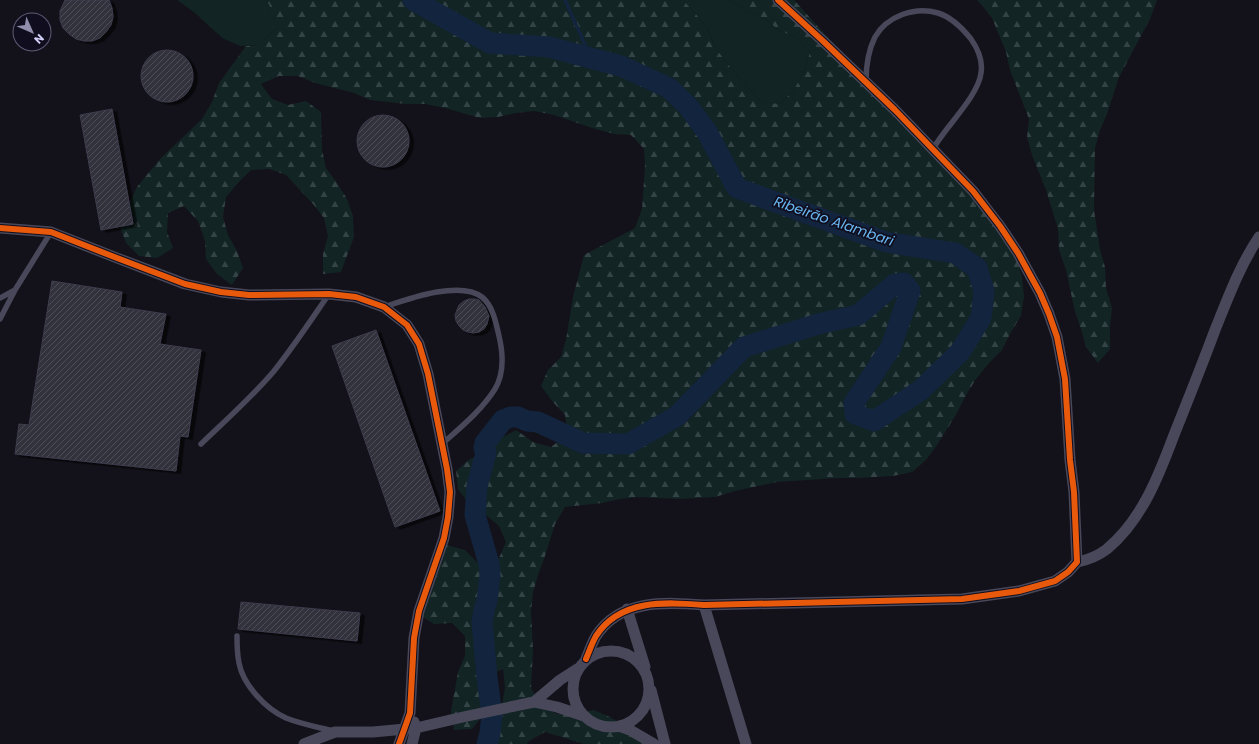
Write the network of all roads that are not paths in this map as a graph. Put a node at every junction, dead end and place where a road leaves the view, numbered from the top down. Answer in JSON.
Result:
{"nodes":[{"id":1,"x":778,"y":0,"type":"edge"},
{"id":2,"x":866,"y":82,"type":"junction"},
{"id":3,"x":933,"y":149,"type":"junction"},
{"id":4,"x":0,"y":228,"type":"edge"},
{"id":5,"x":51,"y":232,"type":"junction"},
{"id":6,"x":1259,"y":237,"type":"edge"},
{"id":7,"x":15,"y":290,"type":"junction"},
{"id":8,"x":330,"y":294,"type":"junction"},
{"id":9,"x":0,"y":298,"type":"edge"},
{"id":10,"x":384,"y":307,"type":"junction"},
{"id":11,"x":0,"y":319,"type":"edge"},
{"id":12,"x":201,"y":444,"type":"dead end"},
{"id":13,"x":442,"y":444,"type":"junction"},
{"id":14,"x":1077,"y":562,"type":"junction"},
{"id":15,"x":704,"y":605,"type":"junction"},
{"id":16,"x":627,"y":610,"type":"junction"},
{"id":17,"x":237,"y":636,"type":"dead end"},
{"id":18,"x":586,"y":659,"type":"junction"},
{"id":19,"x":578,"y":669,"type":"junction"},
{"id":20,"x":646,"y":672,"type":"junction"},
{"id":21,"x":650,"y":687,"type":"junction"},
{"id":22,"x":528,"y":703,"type":"junction"},
{"id":23,"x":410,"y":713,"type":"junction"},
{"id":24,"x":584,"y":716,"type":"junction"},
{"id":25,"x":619,"y":726,"type":"junction"},
{"id":26,"x":416,"y":728,"type":"junction"},
{"id":27,"x":404,"y":729,"type":"junction"},
{"id":28,"x":336,"y":732,"type":"junction"},
{"id":29,"x":304,"y":744,"type":"edge"},
{"id":30,"x":399,"y":744,"type":"edge"},
{"id":31,"x":412,"y":744,"type":"edge"},
{"id":32,"x":654,"y":744,"type":"edge"},
{"id":33,"x":665,"y":744,"type":"edge"},
{"id":34,"x":746,"y":744,"type":"edge"}],
"edges":[{"from":1,"to":2,"type":"street"},
{"from":2,"to":3,"type":"street"},
{"from":2,"to":3,"type":"lane"},
{"from":3,"to":14,"type":"street"},
{"from":4,"to":5,"type":"street"},
{"from":5,"to":7,"type":"lane"},
{"from":5,"to":8,"type":"street"},
{"from":6,"to":14,"type":"street"},
{"from":7,"to":9,"type":"lane"},
{"from":7,"to":11,"type":"lane"},
{"from":8,"to":10,"type":"street"},
{"from":8,"to":12,"type":"lane"},
{"from":10,"to":13,"type":"street"},
{"from":10,"to":13,"type":"lane"},
{"from":13,"to":23,"type":"street"},
{"from":14,"to":15,"type":"street"},
{"from":15,"to":16,"type":"street"},
{"from":15,"to":34,"type":"street"},
{"from":16,"to":18,"type":"street"},
{"from":16,"to":20,"type":"street"},
{"from":17,"to":28,"type":"lane"},
{"from":18,"to":19,"type":"street"},
{"from":18,"to":20,"type":"street"},
{"from":19,"to":22,"type":"street"},
{"from":19,"to":24,"type":"street"},
{"from":20,"to":21,"type":"street"},
{"from":21,"to":25,"type":"street"},
{"from":21,"to":33,"type":"street"},
{"from":22,"to":24,"type":"street"},
{"from":22,"to":26,"type":"street"},
{"from":23,"to":26,"type":"street"},
{"from":23,"to":27,"type":"street"},
{"from":24,"to":25,"type":"street"},
{"from":25,"to":32,"type":"street"},
{"from":26,"to":27,"type":"street"},
{"from":26,"to":31,"type":"street"},
{"from":27,"to":28,"type":"street"},
{"from":27,"to":30,"type":"street"},
{"from":28,"to":29,"type":"street"}]}
